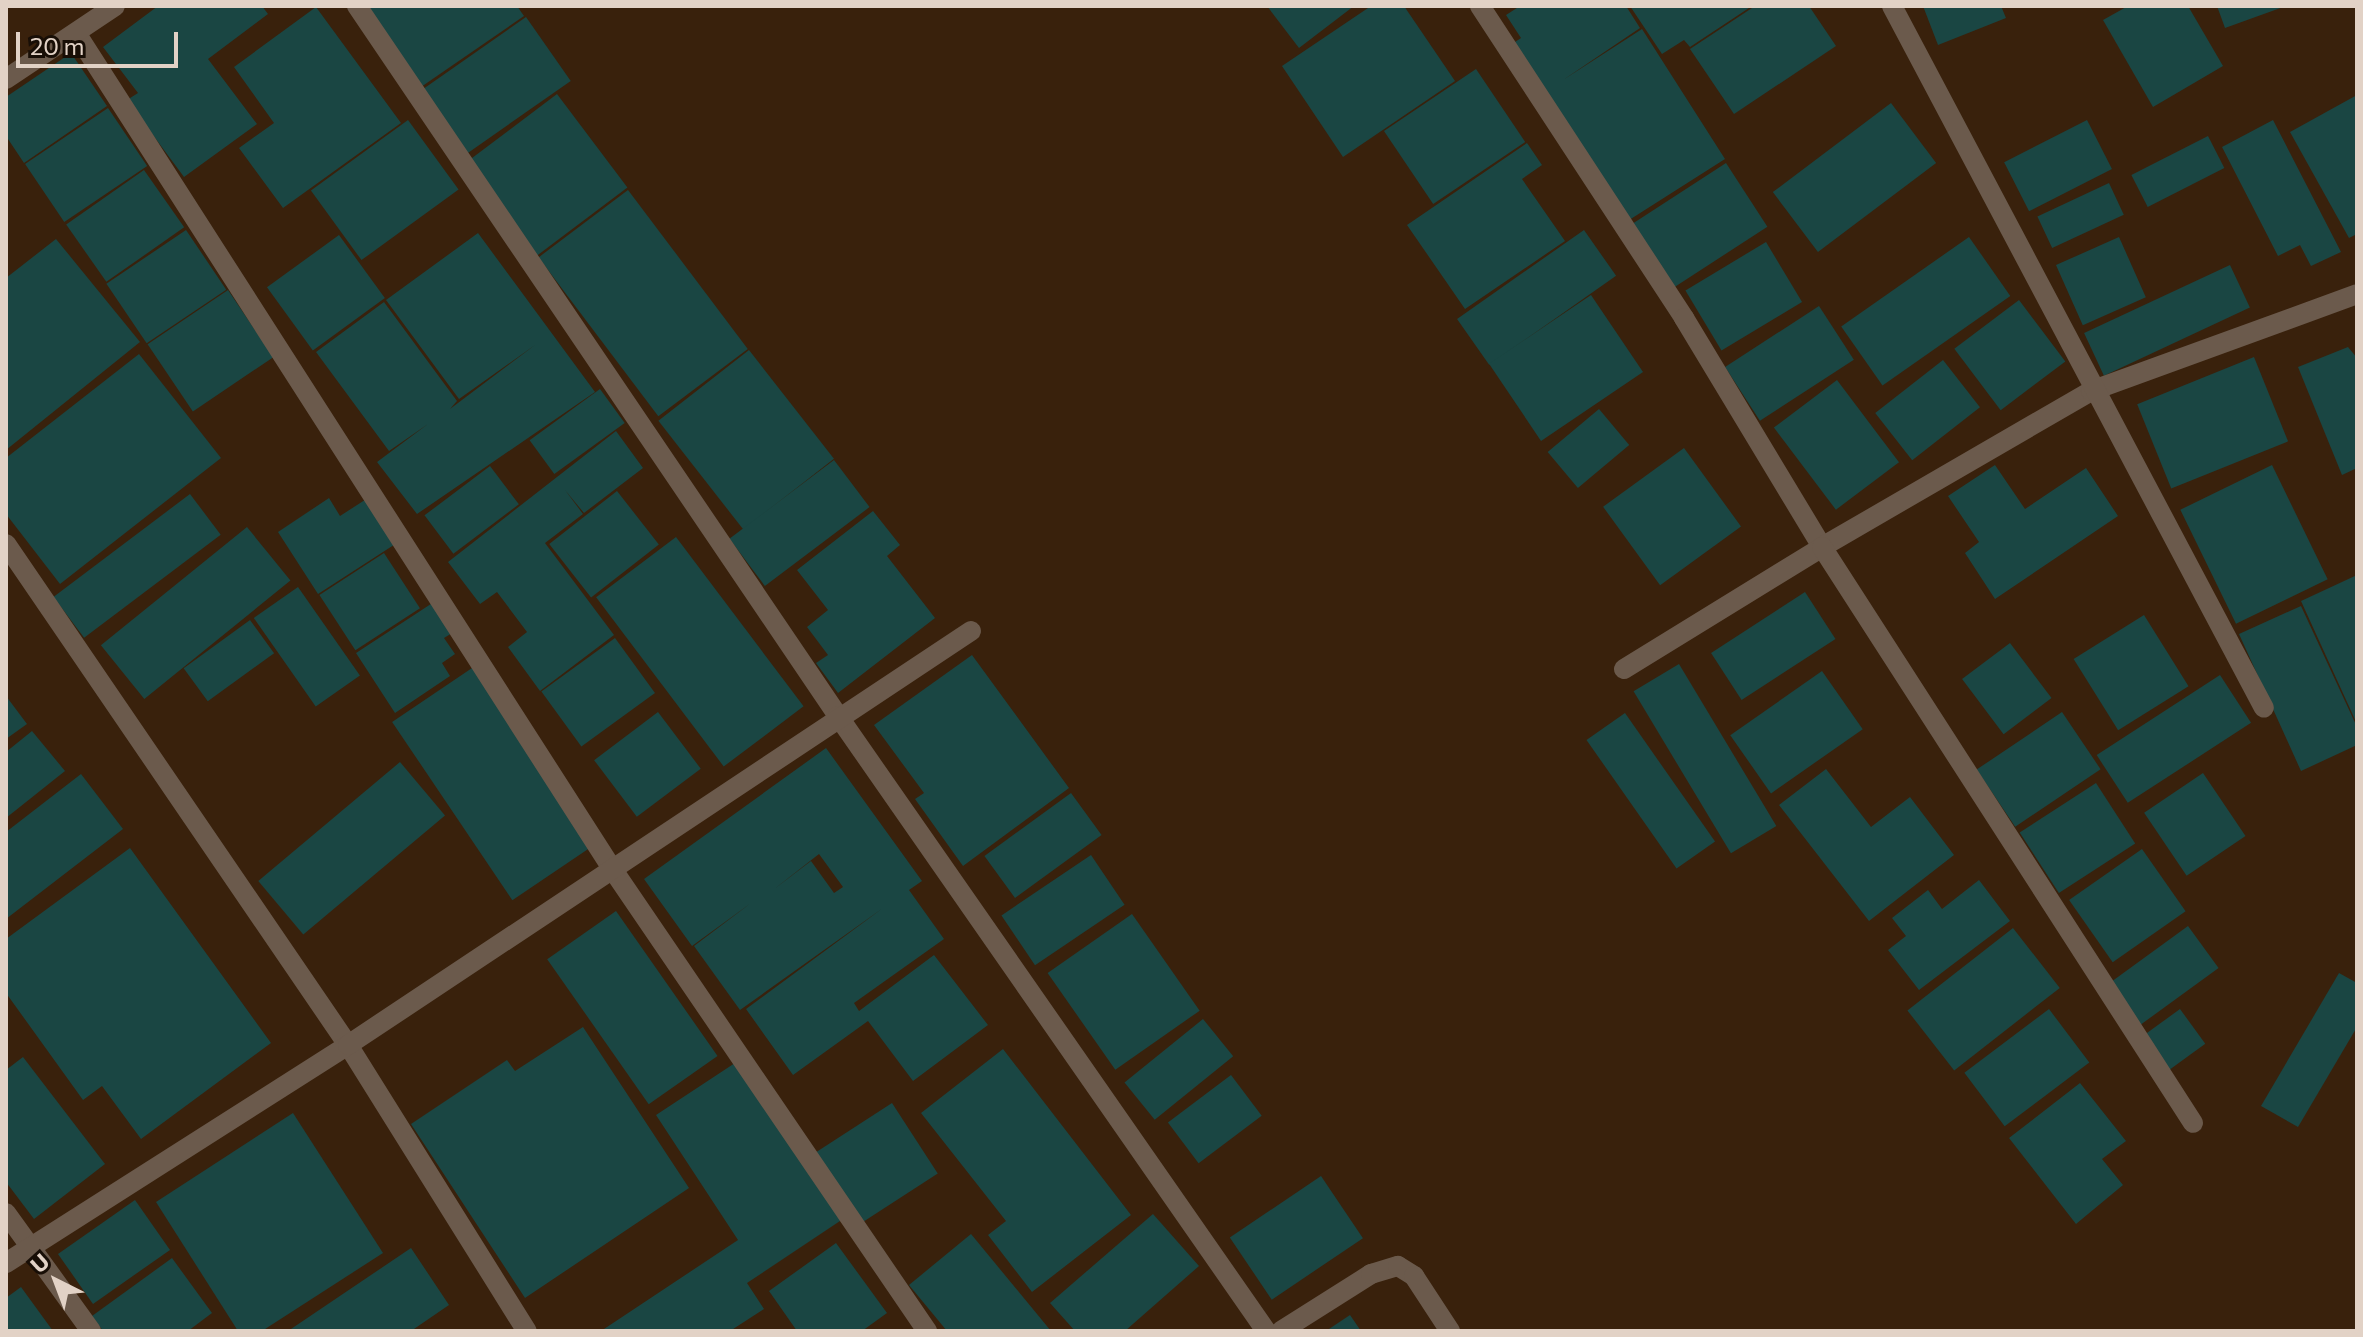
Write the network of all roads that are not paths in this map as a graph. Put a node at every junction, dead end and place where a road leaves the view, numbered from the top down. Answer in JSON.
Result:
{"nodes":[{"id":1,"x":115,"y":6,"type":"edge"},
{"id":2,"x":357,"y":6,"type":"edge"},
{"id":3,"x":1480,"y":6,"type":"edge"},
{"id":4,"x":1892,"y":6,"type":"edge"},
{"id":5,"x":76,"y":33,"type":"junction"},
{"id":6,"x":6,"y":79,"type":"edge"},
{"id":7,"x":2357,"y":294,"type":"edge"},
{"id":8,"x":2091,"y":391,"type":"junction"},
{"id":9,"x":6,"y":544,"type":"edge"},
{"id":10,"x":1822,"y":547,"type":"junction"},
{"id":11,"x":971,"y":631,"type":"dead end"},
{"id":12,"x":1624,"y":669,"type":"dead end"},
{"id":13,"x":2264,"y":708,"type":"dead end"},
{"id":14,"x":838,"y":716,"type":"junction"},
{"id":15,"x":613,"y":870,"type":"junction"},
{"id":16,"x":348,"y":1045,"type":"junction"},
{"id":17,"x":2193,"y":1123,"type":"dead end"},
{"id":18,"x":6,"y":1213,"type":"edge"},
{"id":19,"x":29,"y":1248,"type":"junction"},
{"id":20,"x":6,"y":1263,"type":"edge"},
{"id":21,"x":91,"y":1331,"type":"edge"},
{"id":22,"x":527,"y":1331,"type":"edge"},
{"id":23,"x":927,"y":1331,"type":"edge"},
{"id":24,"x":1266,"y":1331,"type":"edge"},
{"id":25,"x":1281,"y":1331,"type":"edge"},
{"id":26,"x":1450,"y":1331,"type":"edge"}],
"edges":[{"from":1,"to":5,"type":"street"},
{"from":2,"to":14,"type":"street"},
{"from":3,"to":10,"type":"street"},
{"from":4,"to":8,"type":"street"},
{"from":5,"to":6,"type":"street"},
{"from":5,"to":15,"type":"street"},
{"from":7,"to":8,"type":"street"},
{"from":8,"to":10,"type":"street"},
{"from":8,"to":13,"type":"street"},
{"from":9,"to":16,"type":"street"},
{"from":10,"to":12,"type":"street"},
{"from":10,"to":17,"type":"street"},
{"from":11,"to":14,"type":"street"},
{"from":14,"to":15,"type":"street"},
{"from":14,"to":24,"type":"street"},
{"from":15,"to":16,"type":"street"},
{"from":15,"to":23,"type":"street"},
{"from":16,"to":19,"type":"street"},
{"from":16,"to":22,"type":"street"},
{"from":18,"to":19,"type":"street"},
{"from":19,"to":20,"type":"street"},
{"from":19,"to":21,"type":"street"},
{"from":25,"to":26,"type":"street"}]}
